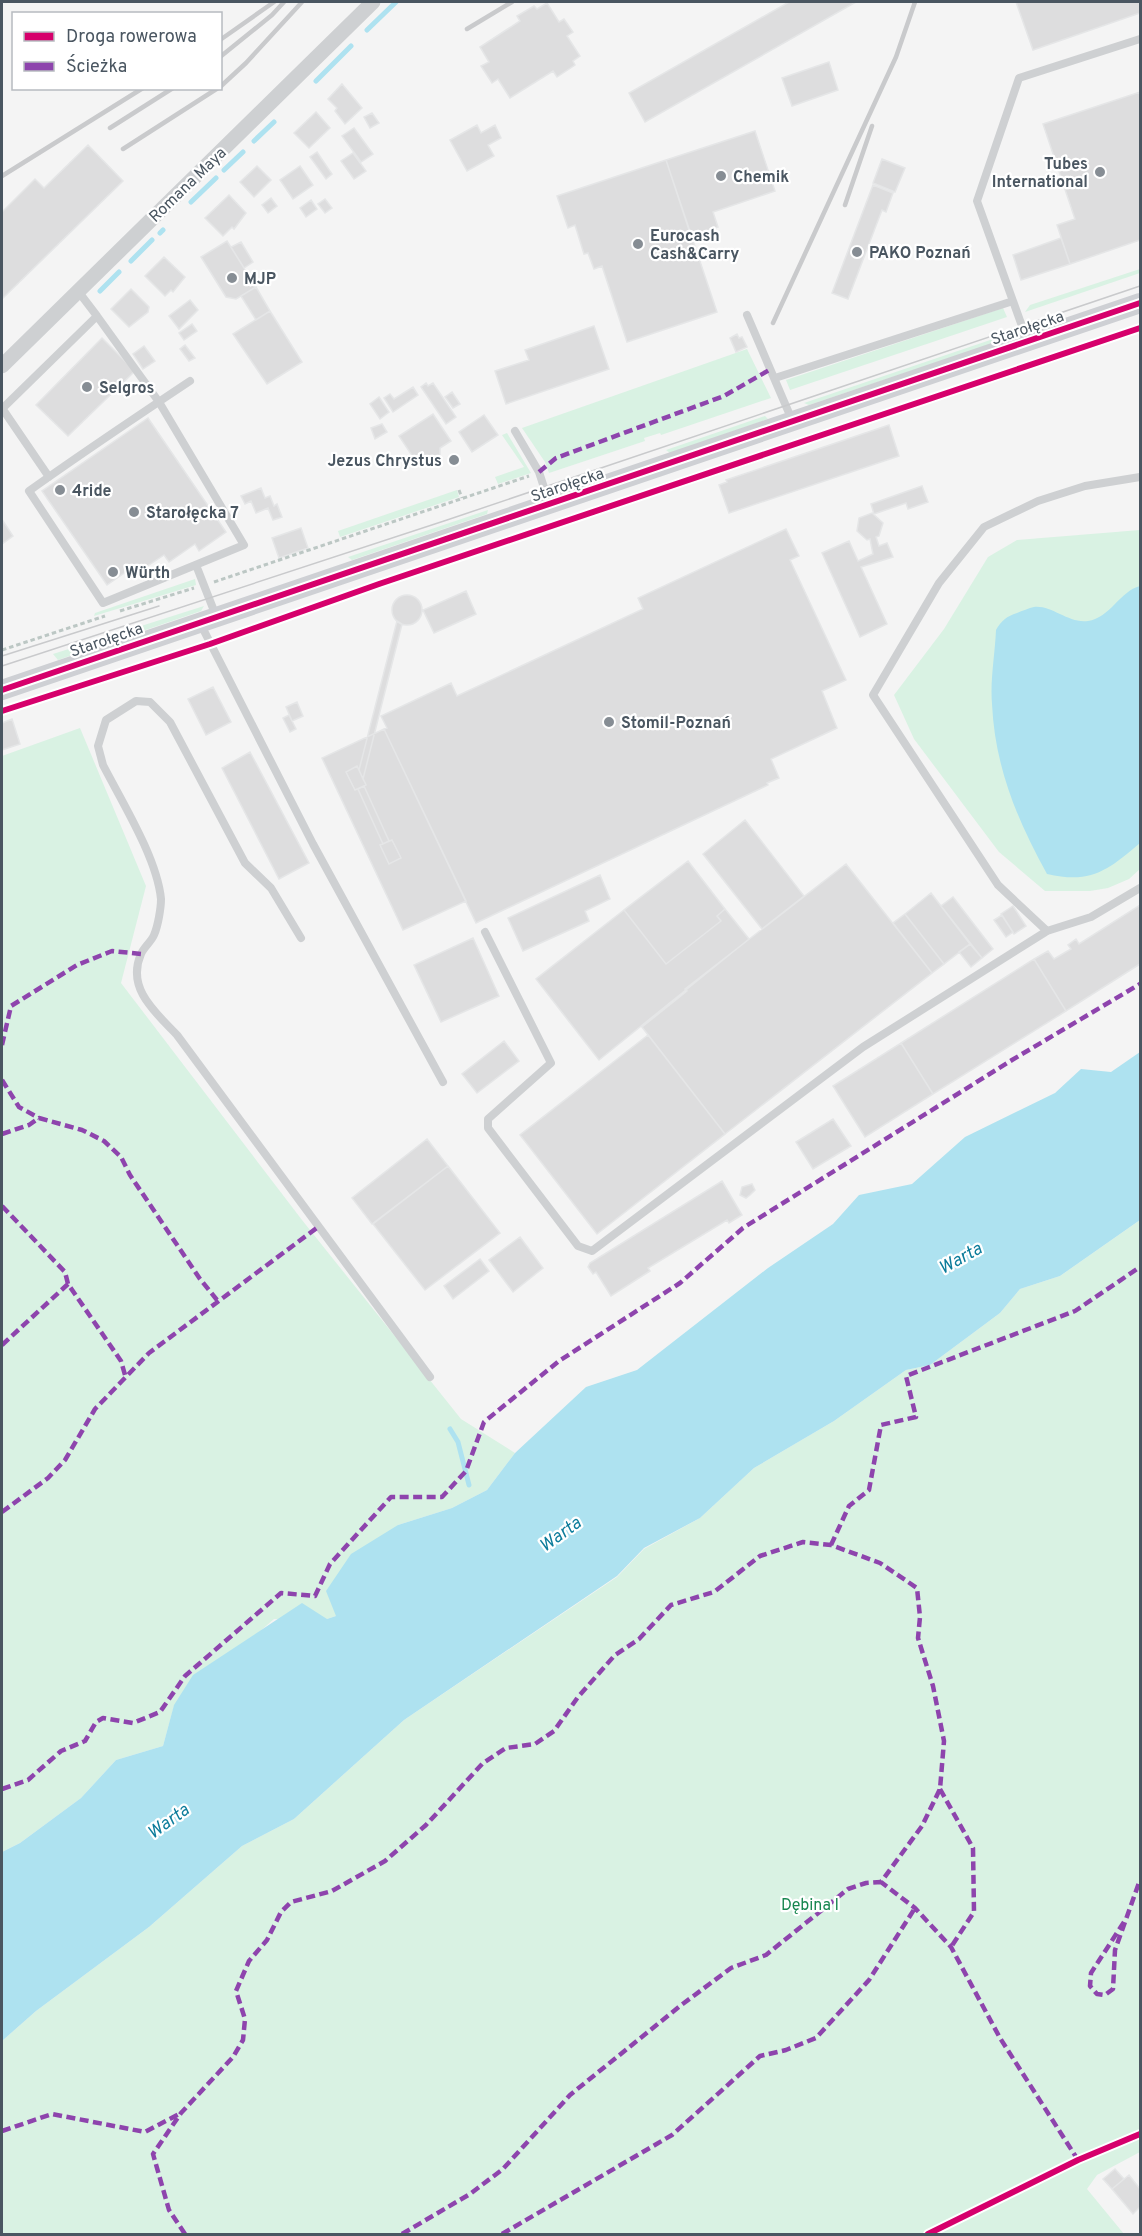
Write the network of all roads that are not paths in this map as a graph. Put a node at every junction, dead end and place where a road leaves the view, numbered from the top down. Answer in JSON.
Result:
{"nodes":[{"id":1,"x":373,"y":2,"type":"edge"},
{"id":2,"x":1140,"y":39,"type":"edge"},
{"id":3,"x":78,"y":291,"type":"junction"},
{"id":4,"x":1013,"y":301,"type":"junction"},
{"id":5,"x":1140,"y":303,"type":"edge"},
{"id":6,"x":97,"y":315,"type":"junction"},
{"id":7,"x":747,"y":315,"type":"dead end"},
{"id":8,"x":1028,"y":342,"type":"junction"},
{"id":9,"x":2,"y":366,"type":"edge"},
{"id":10,"x":775,"y":378,"type":"junction"},
{"id":11,"x":190,"y":381,"type":"dead end"},
{"id":12,"x":159,"y":402,"type":"junction"},
{"id":13,"x":2,"y":408,"type":"edge"},
{"id":14,"x":793,"y":421,"type":"junction"},
{"id":15,"x":515,"y":431,"type":"dead end"},
{"id":16,"x":49,"y":477,"type":"junction"},
{"id":17,"x":1140,"y":477,"type":"edge"},
{"id":18,"x":549,"y":504,"type":"junction"},
{"id":19,"x":196,"y":565,"type":"junction"},
{"id":20,"x":207,"y":618,"type":"junction"},
{"id":21,"x":2,"y":690,"type":"edge"},
{"id":22,"x":1140,"y":888,"type":"edge"},
{"id":23,"x":1047,"y":931,"type":"junction"},
{"id":24,"x":485,"y":932,"type":"dead end"},
{"id":25,"x":301,"y":938,"type":"dead end"},
{"id":26,"x":443,"y":1082,"type":"dead end"},
{"id":27,"x":430,"y":1377,"type":"dead end"}],
"edges":[{"from":1,"to":3,"type":"street","name":"Romana Maya"},
{"from":2,"to":4,"type":"lane"},
{"from":3,"to":6,"type":"lane"},
{"from":3,"to":9,"type":"street","name":"Romana Maya"},
{"from":4,"to":8,"type":"lane"},
{"from":4,"to":10,"type":"lane"},
{"from":5,"to":8,"type":"street","name":"Starołęcka"},
{"from":6,"to":12,"type":"lane"},
{"from":6,"to":13,"type":"lane"},
{"from":7,"to":10,"type":"lane"},
{"from":8,"to":14,"type":"street","name":"Starołęcka"},
{"from":10,"to":14,"type":"lane"},
{"from":11,"to":12,"type":"lane"},
{"from":12,"to":16,"type":"lane"},
{"from":12,"to":19,"type":"lane"},
{"from":13,"to":16,"type":"lane"},
{"from":14,"to":18,"type":"street","name":"Starołęcka"},
{"from":15,"to":18,"type":"lane"},
{"from":16,"to":19,"type":"lane"},
{"from":17,"to":23,"type":"lane"},
{"from":18,"to":20,"type":"street","name":"Starołęcka"},
{"from":19,"to":20,"type":"lane"},
{"from":20,"to":21,"type":"street","name":"Starołęcka"},
{"from":20,"to":26,"type":"lane"},
{"from":22,"to":23,"type":"lane"},
{"from":23,"to":24,"type":"lane"},
{"from":25,"to":27,"type":"lane"}]}
